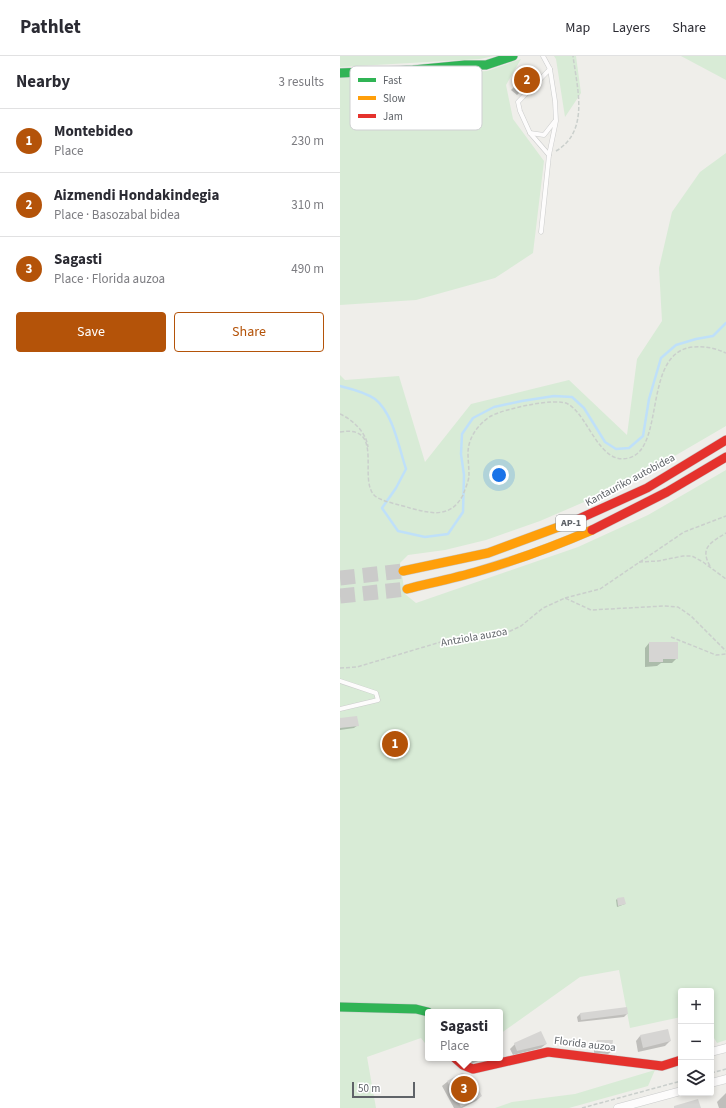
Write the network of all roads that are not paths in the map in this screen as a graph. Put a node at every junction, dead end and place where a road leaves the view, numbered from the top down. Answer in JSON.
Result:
{"nodes":[{"id":1,"x":512,"y":56,"type":"edge"},
{"id":2,"x":543,"y":56,"type":"edge"},
{"id":3,"x":455,"y":66,"type":"edge"},
{"id":4,"x":550,"y":70,"type":"junction"},
{"id":5,"x":340,"y":73,"type":"edge"},
{"id":6,"x":350,"y":73,"type":"edge"},
{"id":7,"x":556,"y":121,"type":"junction"},
{"id":8,"x":530,"y":133,"type":"junction"},
{"id":9,"x":549,"y":155,"type":"junction"},
{"id":10,"x":541,"y":232,"type":"dead end"},
{"id":11,"x":726,"y":440,"type":"edge"},
{"id":12,"x":726,"y":457,"type":"edge"},
{"id":13,"x":403,"y":571,"type":"tunnel mouth"},
{"id":14,"x":407,"y":589,"type":"tunnel mouth"},
{"id":15,"x":340,"y":681,"type":"edge"},
{"id":16,"x":340,"y":709,"type":"edge"},
{"id":17,"x":340,"y":1007,"type":"edge"},
{"id":18,"x":425,"y":1011,"type":"edge"},
{"id":19,"x":726,"y":1048,"type":"edge"},
{"id":20,"x":714,"y":1051,"type":"edge"},
{"id":21,"x":458,"y":1061,"type":"edge"},
{"id":22,"x":678,"y":1061,"type":"edge"},
{"id":23,"x":726,"y":1079,"type":"edge"},
{"id":24,"x":714,"y":1082,"type":"edge"},
{"id":25,"x":678,"y":1092,"type":"edge"},
{"id":26,"x":618,"y":1108,"type":"edge"}],
"edges":[{"from":1,"to":3,"type":"main road"},
{"from":2,"to":4,"type":"lane"},
{"from":4,"to":7,"type":"lane"},
{"from":4,"to":8,"type":"lane"},
{"from":5,"to":6,"type":"main road"},
{"from":7,"to":8,"type":"lane"},
{"from":7,"to":9,"type":"lane"},
{"from":8,"to":9,"type":"lane"},
{"from":9,"to":10,"type":"lane"},
{"from":11,"to":13,"type":"main road","name":"Kantauriko autobidea","number":"AP-1"},
{"from":12,"to":14,"type":"main road","number":"AP-1"},
{"from":15,"to":16,"type":"lane"},
{"from":17,"to":18,"type":"main road"},
{"from":19,"to":20,"type":"street"},
{"from":21,"to":22,"type":"main road","name":"Florida auzoa"},
{"from":23,"to":24,"type":"street"},
{"from":25,"to":26,"type":"street"}]}
